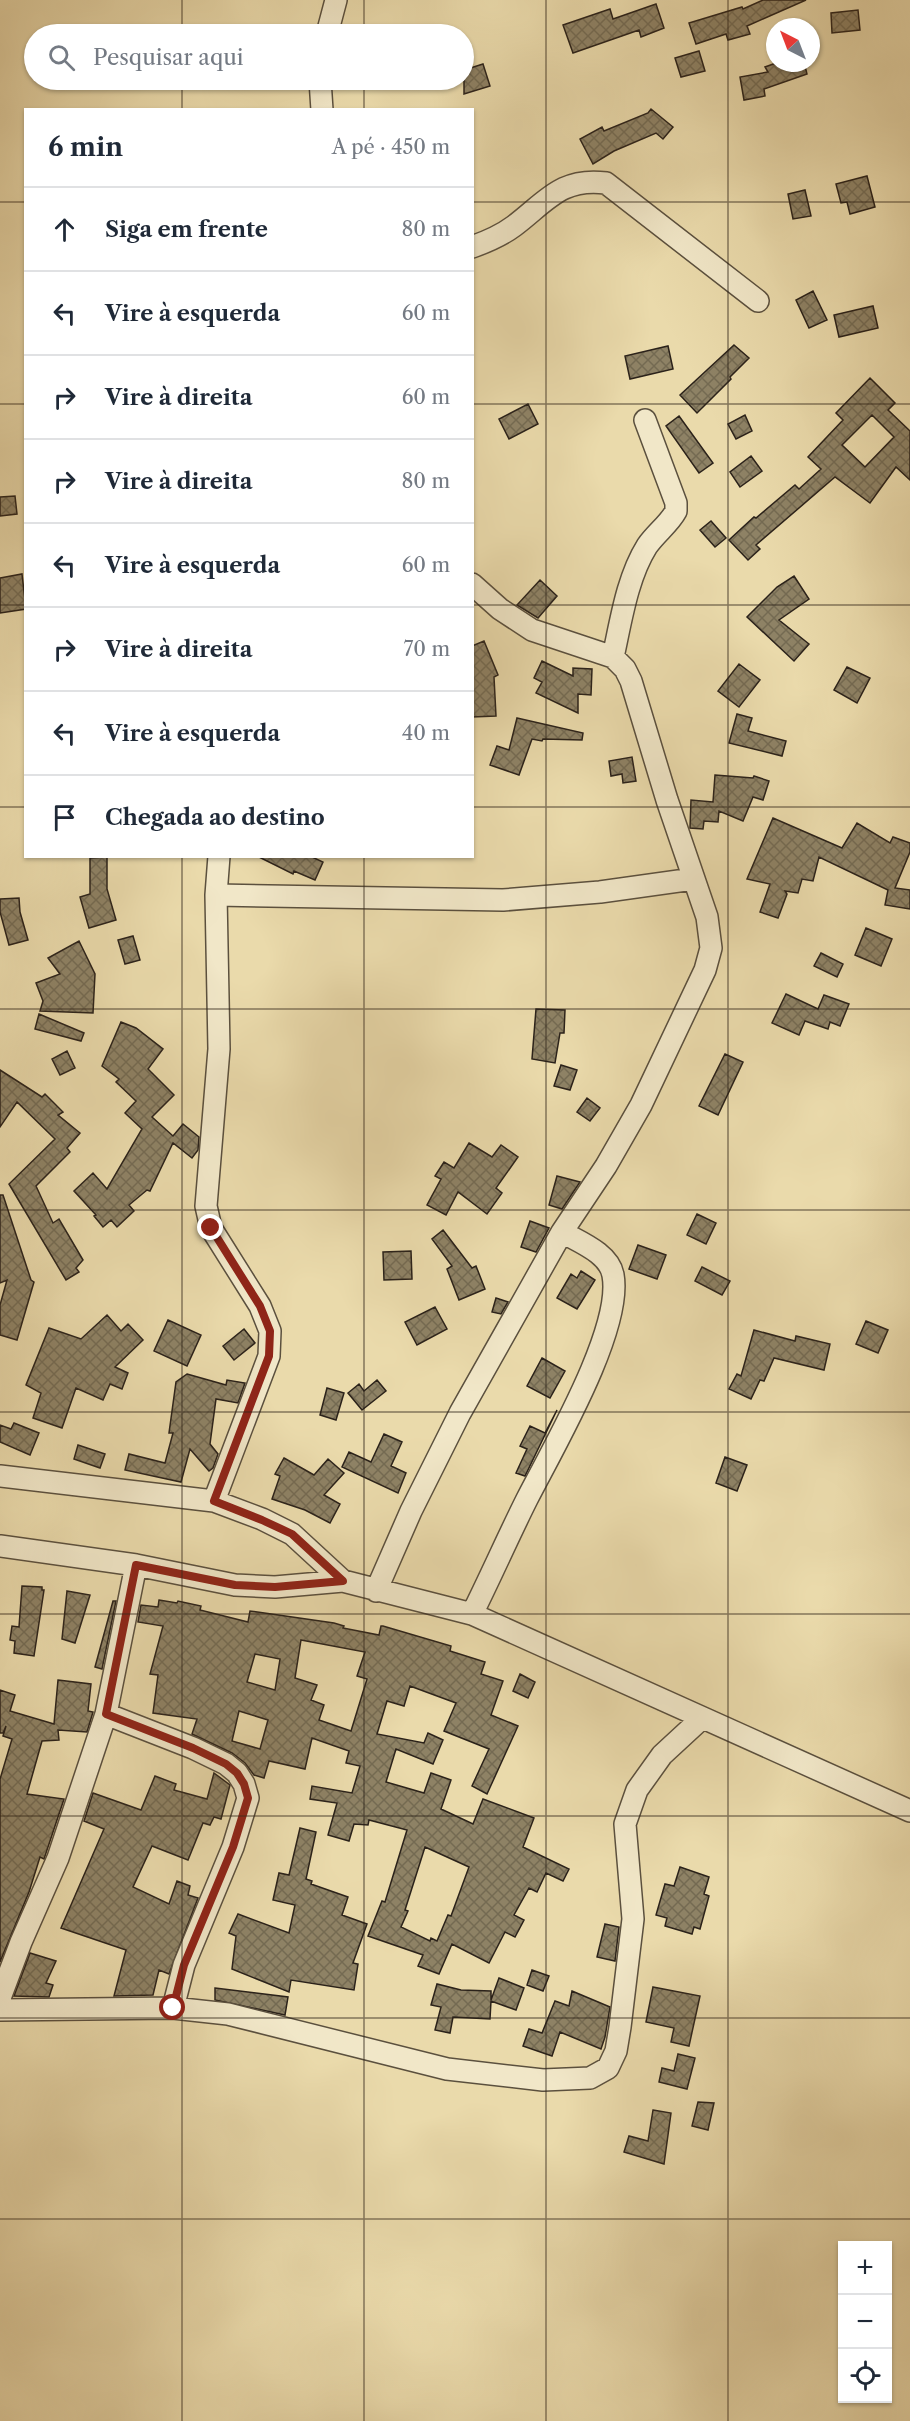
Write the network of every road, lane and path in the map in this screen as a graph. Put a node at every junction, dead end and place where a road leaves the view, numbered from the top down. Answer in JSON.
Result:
{"nodes":[{"id":1,"x":336,"y":0,"type":"edge"},
{"id":2,"x":330,"y":24,"type":"edge"},
{"id":3,"x":321,"y":90,"type":"edge"},
{"id":4,"x":322,"y":108,"type":"edge"},
{"id":5,"x":474,"y":246,"type":"edge"},
{"id":6,"x":758,"y":301,"type":"dead end"},
{"id":7,"x":645,"y":420,"type":"dead end"},
{"id":8,"x":474,"y":586,"type":"edge"},
{"id":9,"x":613,"y":657,"type":"junction"},
{"id":10,"x":219,"y":858,"type":"edge"},
{"id":11,"x":693,"y":879,"type":"junction"},
{"id":12,"x":216,"y":895,"type":"junction"},
{"id":13,"x":562,"y":1232,"type":"junction"},
{"id":14,"x":0,"y":1476,"type":"edge"},
{"id":15,"x":214,"y":1501,"type":"junction"},
{"id":16,"x":0,"y":1546,"type":"edge"},
{"id":17,"x":136,"y":1565,"type":"junction"},
{"id":18,"x":343,"y":1581,"type":"junction"},
{"id":19,"x":376,"y":1590,"type":"junction"},
{"id":20,"x":472,"y":1614,"type":"junction"},
{"id":21,"x":106,"y":1714,"type":"junction"},
{"id":22,"x":701,"y":1719,"type":"junction"},
{"id":23,"x":910,"y":1811,"type":"edge"},
{"id":24,"x":0,"y":1998,"type":"edge"},
{"id":25,"x":173,"y":2008,"type":"junction"},
{"id":26,"x":0,"y":2010,"type":"edge"}],
"edges":[{"from":1,"to":2,"type":"street"},
{"from":3,"to":4,"type":"street"},
{"from":5,"to":6,"type":"street"},
{"from":7,"to":9,"type":"street"},
{"from":8,"to":9,"type":"street"},
{"from":9,"to":11,"type":"street"},
{"from":10,"to":12,"type":"street"},
{"from":11,"to":12,"type":"street"},
{"from":11,"to":13,"type":"street"},
{"from":12,"to":15,"type":"street"},
{"from":13,"to":19,"type":"street"},
{"from":13,"to":20,"type":"street"},
{"from":14,"to":15,"type":"street"},
{"from":15,"to":18,"type":"street"},
{"from":16,"to":17,"type":"street"},
{"from":17,"to":18,"type":"street"},
{"from":17,"to":21,"type":"street"},
{"from":18,"to":19,"type":"street"},
{"from":19,"to":20,"type":"street"},
{"from":20,"to":22,"type":"street"},
{"from":21,"to":24,"type":"street"},
{"from":21,"to":25,"type":"street"},
{"from":22,"to":23,"type":"street"},
{"from":22,"to":25,"type":"street"},
{"from":25,"to":26,"type":"street"}]}
